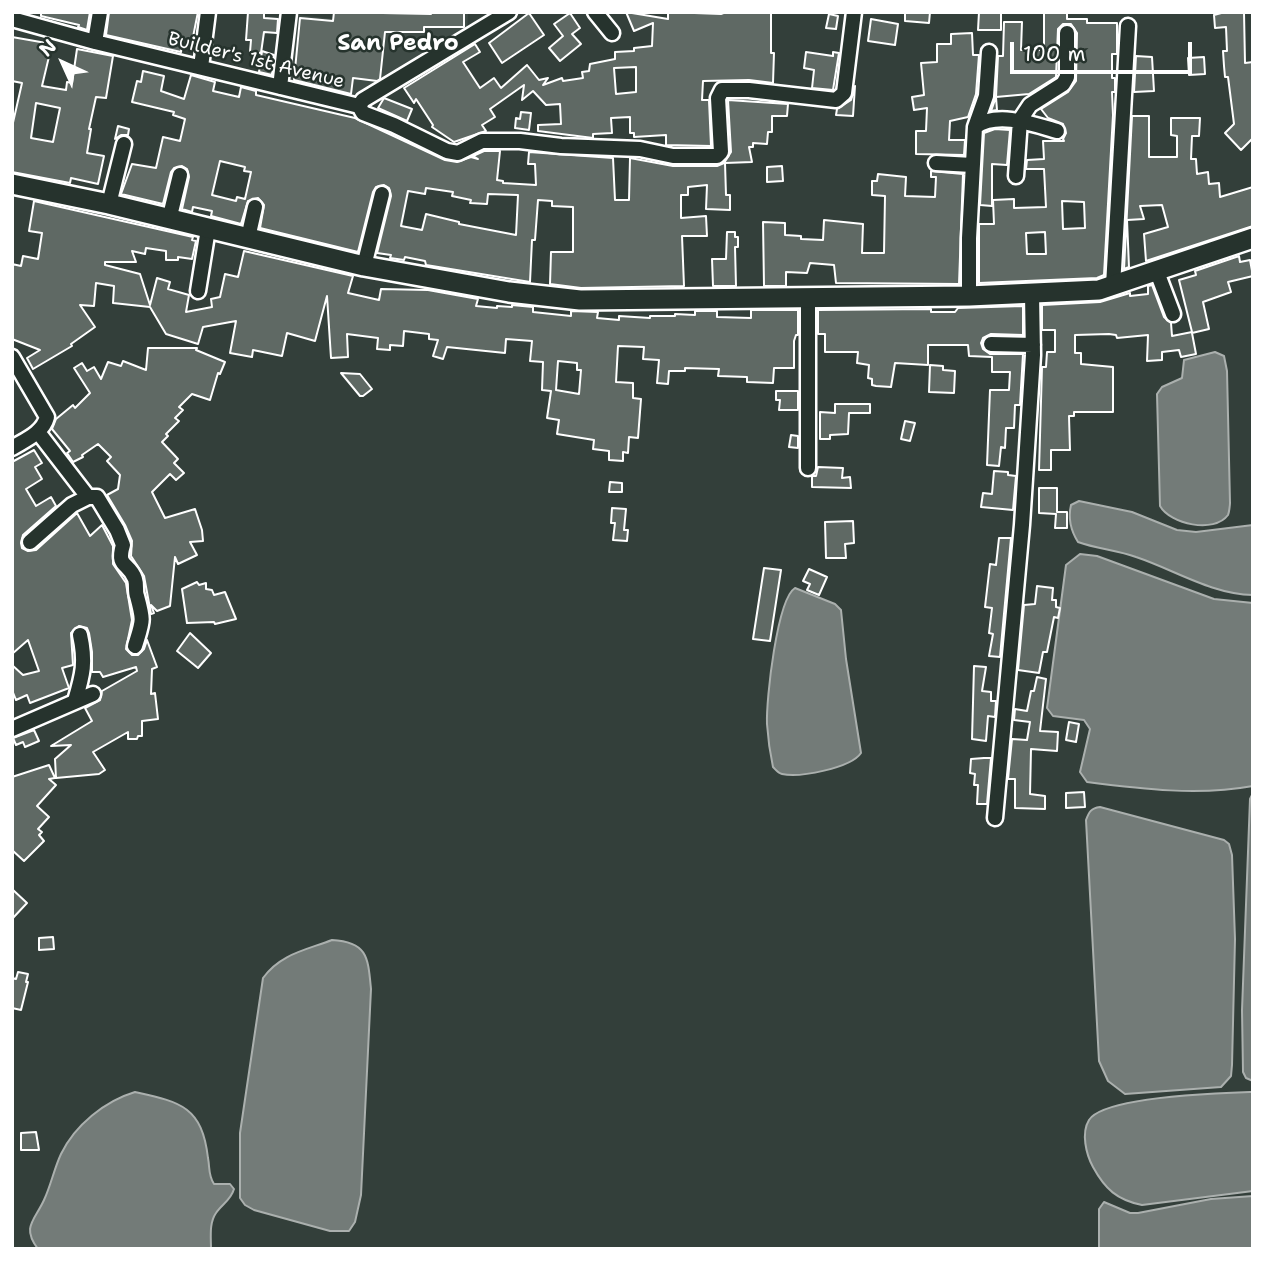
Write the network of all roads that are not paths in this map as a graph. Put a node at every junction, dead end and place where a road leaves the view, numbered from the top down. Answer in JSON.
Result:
{"nodes":[{"id":1,"x":100,"y":12,"type":"edge"},
{"id":2,"x":208,"y":12,"type":"edge"},
{"id":3,"x":289,"y":12,"type":"edge"},
{"id":4,"x":483,"y":12,"type":"edge"},
{"id":5,"x":509,"y":12,"type":"edge"},
{"id":6,"x":595,"y":12,"type":"edge"},
{"id":7,"x":854,"y":12,"type":"edge"},
{"id":8,"x":12,"y":19,"type":"edge"},
{"id":9,"x":1128,"y":26,"type":"dead end"},
{"id":10,"x":482,"y":28,"type":"junction"},
{"id":11,"x":612,"y":33,"type":"dead end"},
{"id":12,"x":1067,"y":33,"type":"dead end"},
{"id":13,"x":95,"y":42,"type":"junction"},
{"id":14,"x":989,"y":52,"type":"dead end"},
{"id":15,"x":201,"y":67,"type":"junction"},
{"id":16,"x":280,"y":87,"type":"junction"},
{"id":17,"x":359,"y":106,"type":"junction"},
{"id":18,"x":1020,"y":120,"type":"junction"},
{"id":19,"x":975,"y":127,"type":"junction"},
{"id":20,"x":1057,"y":131,"type":"dead end"},
{"id":21,"x":124,"y":144,"type":"dead end"},
{"id":22,"x":936,"y":163,"type":"dead end"},
{"id":23,"x":972,"y":164,"type":"junction"},
{"id":24,"x":180,"y":175,"type":"dead end"},
{"id":25,"x":1016,"y":176,"type":"dead end"},
{"id":26,"x":12,"y":184,"type":"edge"},
{"id":27,"x":382,"y":194,"type":"dead end"},
{"id":28,"x":109,"y":204,"type":"junction"},
{"id":29,"x":254,"y":207,"type":"dead end"},
{"id":30,"x":169,"y":220,"type":"junction"},
{"id":31,"x":208,"y":229,"type":"junction"},
{"id":32,"x":248,"y":238,"type":"junction"},
{"id":33,"x":1252,"y":242,"type":"edge"},
{"id":34,"x":364,"y":266,"type":"junction"},
{"id":35,"x":1157,"y":272,"type":"junction"},
{"id":36,"x":1113,"y":286,"type":"junction"},
{"id":37,"x":198,"y":291,"type":"dead end"},
{"id":38,"x":1032,"y":294,"type":"junction"},
{"id":39,"x":969,"y":296,"type":"junction"},
{"id":40,"x":808,"y":297,"type":"junction"},
{"id":41,"x":1173,"y":314,"type":"dead end"},
{"id":42,"x":991,"y":344,"type":"dead end"},
{"id":43,"x":1033,"y":345,"type":"junction"},
{"id":44,"x":12,"y":357,"type":"edge"},
{"id":45,"x":38,"y":432,"type":"junction"},
{"id":46,"x":12,"y":448,"type":"edge"},
{"id":47,"x":808,"y":468,"type":"dead end"},
{"id":48,"x":88,"y":497,"type":"junction"},
{"id":49,"x":30,"y":542,"type":"dead end"},
{"id":50,"x":80,"y":635,"type":"dead end"},
{"id":51,"x":135,"y":646,"type":"dead end"},
{"id":52,"x":93,"y":694,"type":"dead end"},
{"id":53,"x":75,"y":701,"type":"junction"},
{"id":54,"x":12,"y":729,"type":"edge"},
{"id":55,"x":995,"y":818,"type":"dead end"}],
"edges":[{"from":1,"to":13,"type":"street"},
{"from":2,"to":15,"type":"street"},
{"from":3,"to":16,"type":"street"},
{"from":4,"to":10,"type":"street"},
{"from":5,"to":10,"type":"street","name":"Builder's 1st Avenue"},
{"from":6,"to":11,"type":"street"},
{"from":7,"to":17,"type":"street"},
{"from":8,"to":13,"type":"street","name":"Builder's 1st Avenue"},
{"from":9,"to":36,"type":"street"},
{"from":10,"to":17,"type":"street","name":"Builder's 1st Avenue"},
{"from":12,"to":18,"type":"street"},
{"from":13,"to":15,"type":"street","name":"Builder's 1st Avenue"},
{"from":14,"to":19,"type":"street"},
{"from":15,"to":16,"type":"street","name":"Builder's 1st Avenue"},
{"from":16,"to":17,"type":"street","name":"Builder's 1st Avenue"},
{"from":18,"to":19,"type":"street"},
{"from":18,"to":20,"type":"street"},
{"from":18,"to":25,"type":"street"},
{"from":19,"to":23,"type":"street"},
{"from":21,"to":28,"type":"street"},
{"from":22,"to":23,"type":"street"},
{"from":23,"to":39,"type":"street"},
{"from":24,"to":30,"type":"street"},
{"from":26,"to":28,"type":"street"},
{"from":27,"to":34,"type":"street"},
{"from":28,"to":30,"type":"street"},
{"from":29,"to":32,"type":"street"},
{"from":30,"to":31,"type":"street"},
{"from":31,"to":32,"type":"street"},
{"from":31,"to":37,"type":"street"},
{"from":32,"to":34,"type":"street"},
{"from":33,"to":35,"type":"street"},
{"from":34,"to":40,"type":"street"},
{"from":35,"to":36,"type":"street"},
{"from":35,"to":41,"type":"street"},
{"from":36,"to":38,"type":"street"},
{"from":38,"to":39,"type":"street"},
{"from":38,"to":43,"type":"street"},
{"from":39,"to":40,"type":"street"},
{"from":40,"to":47,"type":"street"},
{"from":42,"to":43,"type":"street"},
{"from":43,"to":55,"type":"street"},
{"from":44,"to":45,"type":"street"},
{"from":45,"to":46,"type":"street"},
{"from":45,"to":48,"type":"street"},
{"from":48,"to":49,"type":"street"},
{"from":48,"to":51,"type":"street"},
{"from":50,"to":53,"type":"street"},
{"from":52,"to":53,"type":"street"},
{"from":53,"to":54,"type":"street"}]}
